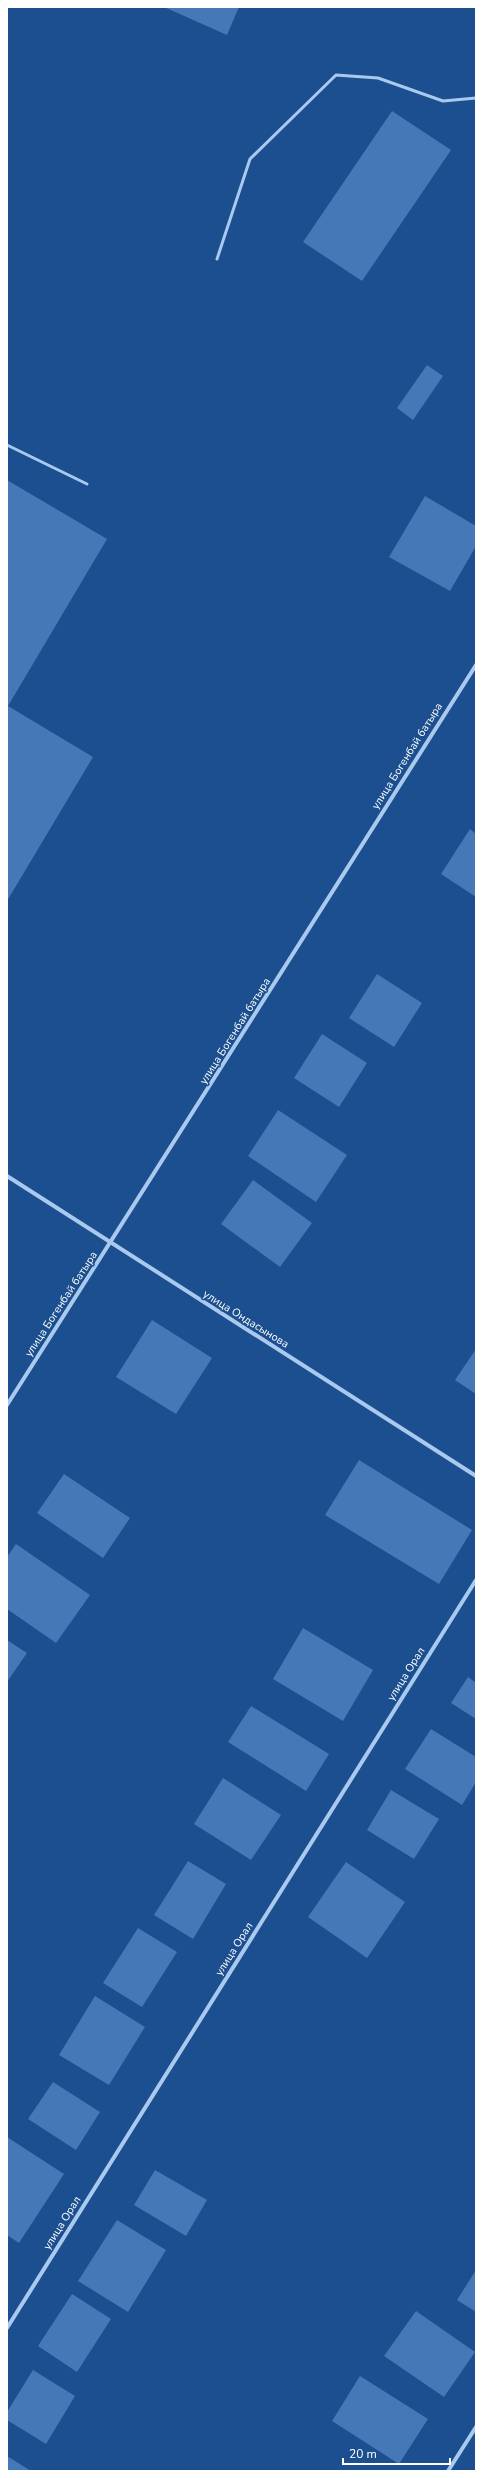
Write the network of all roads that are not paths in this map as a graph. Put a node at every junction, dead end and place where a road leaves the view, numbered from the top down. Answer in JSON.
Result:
{"nodes":[{"id":1,"x":476,"y":98,"type":"edge"},
{"id":2,"x":217,"y":259,"type":"dead end"},
{"id":3,"x":7,"y":445,"type":"edge"},
{"id":4,"x":87,"y":484,"type":"dead end"},
{"id":5,"x":476,"y":664,"type":"edge"},
{"id":6,"x":7,"y":1176,"type":"edge"},
{"id":7,"x":111,"y":1244,"type":"junction"},
{"id":8,"x":7,"y":1405,"type":"edge"},
{"id":9,"x":476,"y":1476,"type":"edge"},
{"id":10,"x":476,"y":1580,"type":"edge"},
{"id":11,"x":7,"y":2328,"type":"edge"},
{"id":12,"x":476,"y":2427,"type":"edge"},
{"id":13,"x":448,"y":2471,"type":"edge"}],
"edges":[{"from":1,"to":2,"type":"lane"},
{"from":3,"to":4,"type":"lane"},
{"from":5,"to":7,"type":"street","name":"улица Богенбай батыра"},
{"from":6,"to":7,"type":"street","name":"улица Ондасынова"},
{"from":7,"to":8,"type":"street","name":"улица Богенбай батыра"},
{"from":7,"to":9,"type":"street","name":"улица Ондасынова"},
{"from":10,"to":11,"type":"street","name":"улица Орал"},
{"from":12,"to":13,"type":"street"}]}
